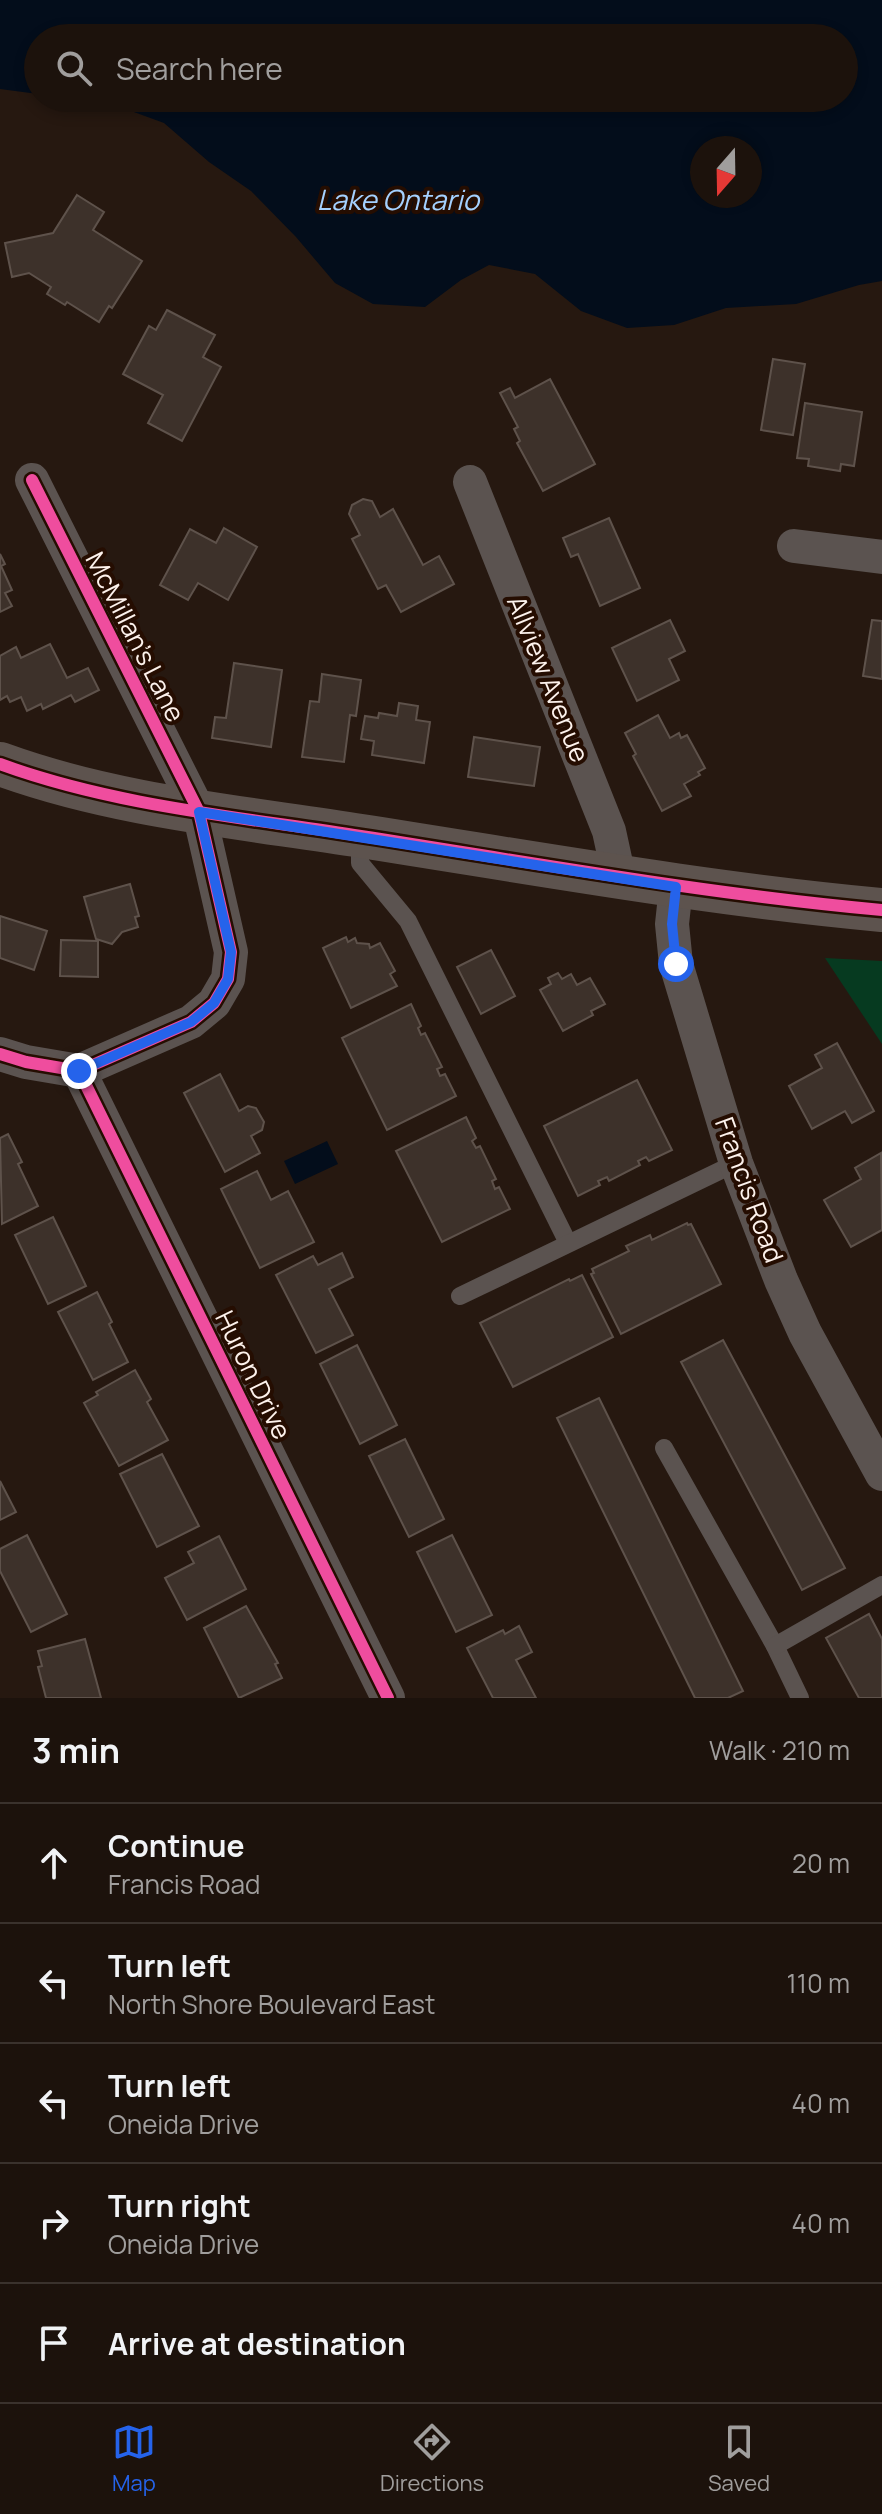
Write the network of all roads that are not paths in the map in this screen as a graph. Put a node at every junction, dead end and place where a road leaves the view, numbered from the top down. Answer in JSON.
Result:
{"nodes":[{"id":1,"x":32,"y":480,"type":"dead end"},
{"id":2,"x":470,"y":482,"type":"dead end"},
{"id":3,"x":794,"y":546,"type":"dead end"},
{"id":4,"x":882,"y":557,"type":"edge"},
{"id":5,"x":0,"y":764,"type":"edge"},
{"id":6,"x":199,"y":812,"type":"junction"},
{"id":7,"x":360,"y":836,"type":"junction"},
{"id":8,"x":619,"y":877,"type":"junction"},
{"id":9,"x":676,"y":887,"type":"junction"},
{"id":10,"x":882,"y":910,"type":"edge"},
{"id":11,"x":0,"y":1054,"type":"edge"},
{"id":12,"x":79,"y":1071,"type":"junction"},
{"id":13,"x":736,"y":1163,"type":"junction"},
{"id":14,"x":568,"y":1243,"type":"junction"},
{"id":15,"x":460,"y":1296,"type":"dead end"},
{"id":16,"x":664,"y":1448,"type":"dead end"},
{"id":17,"x":882,"y":1474,"type":"edge"},
{"id":18,"x":882,"y":1585,"type":"edge"},
{"id":19,"x":775,"y":1646,"type":"junction"},
{"id":20,"x":388,"y":1698,"type":"edge"},
{"id":21,"x":800,"y":1698,"type":"edge"}],
"edges":[{"from":1,"to":6,"type":"street","name":"McMillan's Lane"},
{"from":2,"to":8,"type":"street","name":"Allview Avenue"},
{"from":3,"to":4,"type":"street"},
{"from":5,"to":6,"type":"main road"},
{"from":6,"to":7,"type":"main road"},
{"from":6,"to":12,"type":"street","name":"McMillan's Lane"},
{"from":7,"to":8,"type":"main road"},
{"from":7,"to":14,"type":"lane"},
{"from":8,"to":9,"type":"main road"},
{"from":9,"to":10,"type":"main road"},
{"from":9,"to":13,"type":"street","name":"Francis Road"},
{"from":11,"to":12,"type":"street"},
{"from":12,"to":20,"type":"street","name":"Huron Drive"},
{"from":13,"to":14,"type":"lane"},
{"from":13,"to":17,"type":"street","name":"Francis Road"},
{"from":14,"to":15,"type":"lane"},
{"from":16,"to":19,"type":"lane"},
{"from":18,"to":19,"type":"lane"},
{"from":19,"to":21,"type":"lane"}]}
